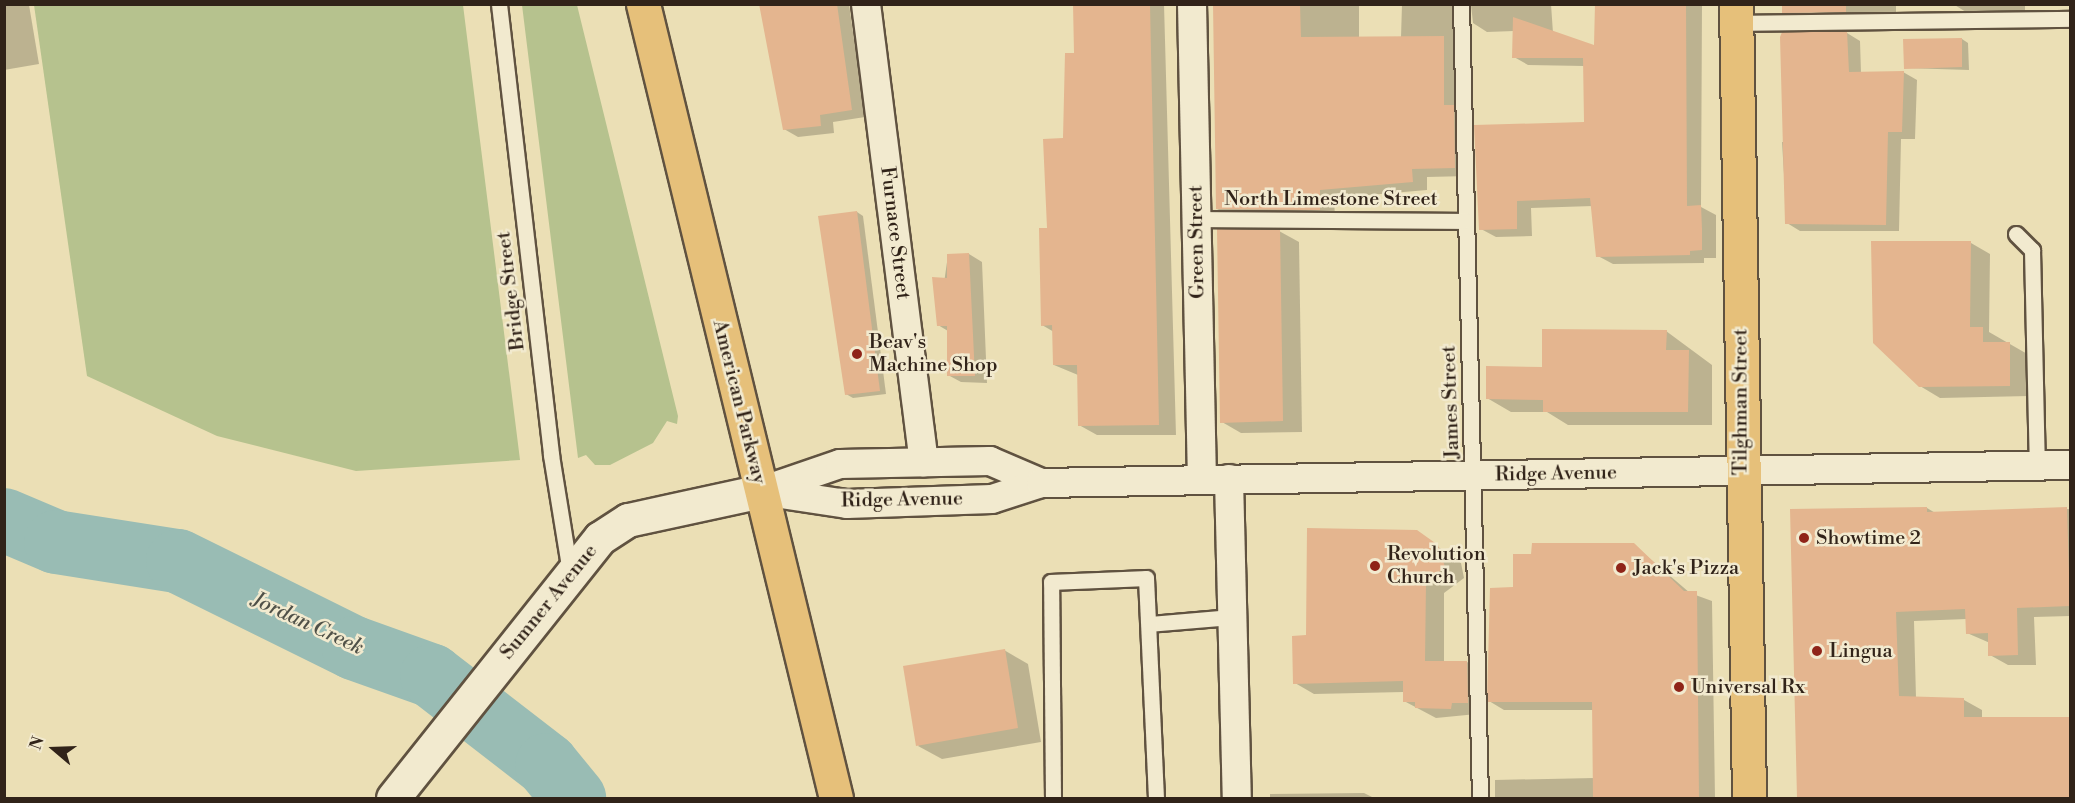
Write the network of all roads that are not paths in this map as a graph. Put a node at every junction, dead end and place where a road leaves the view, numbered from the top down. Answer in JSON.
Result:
{"nodes":[{"id":1,"x":499,"y":4,"type":"edge"},
{"id":2,"x":643,"y":4,"type":"edge"},
{"id":3,"x":866,"y":4,"type":"edge"},
{"id":4,"x":1192,"y":4,"type":"edge"},
{"id":5,"x":1461,"y":4,"type":"edge"},
{"id":6,"x":1736,"y":14,"type":"edge"},
{"id":7,"x":2070,"y":19,"type":"edge"},
{"id":8,"x":1197,"y":219,"type":"junction"},
{"id":9,"x":1465,"y":221,"type":"junction"},
{"id":10,"x":2016,"y":234,"type":"dead end"},
{"id":11,"x":924,"y":462,"type":"junction"},
{"id":12,"x":2070,"y":465,"type":"edge"},
{"id":13,"x":2037,"y":466,"type":"junction"},
{"id":14,"x":1740,"y":471,"type":"junction"},
{"id":15,"x":1475,"y":475,"type":"junction"},
{"id":16,"x":1216,"y":480,"type":"junction"},
{"id":17,"x":1041,"y":483,"type":"junction"},
{"id":18,"x":761,"y":491,"type":"junction"},
{"id":19,"x":570,"y":572,"type":"junction"},
{"id":20,"x":1233,"y":617,"type":"junction"},
{"id":21,"x":1149,"y":624,"type":"junction"},
{"id":22,"x":393,"y":798,"type":"edge"},
{"id":23,"x":836,"y":798,"type":"edge"},
{"id":24,"x":1053,"y":798,"type":"edge"},
{"id":25,"x":1156,"y":798,"type":"edge"},
{"id":26,"x":1238,"y":798,"type":"edge"},
{"id":27,"x":1480,"y":798,"type":"edge"},
{"id":28,"x":1749,"y":798,"type":"edge"}],
"edges":[{"from":1,"to":19,"type":"lane","name":"Bridge Street"},
{"from":2,"to":18,"type":"main road","name":"American Parkway"},
{"from":3,"to":11,"type":"street","name":"Furnace Street"},
{"from":4,"to":8,"type":"street","name":"Green Street"},
{"from":5,"to":9,"type":"lane","name":"James Street"},
{"from":6,"to":7,"type":"lane"},
{"from":6,"to":14,"type":"main road","name":"Tilghman Street"},
{"from":8,"to":9,"type":"lane","name":"North Limestone Street"},
{"from":8,"to":16,"type":"street","name":"Green Street"},
{"from":9,"to":15,"type":"lane","name":"James Street"},
{"from":10,"to":13,"type":"lane"},
{"from":11,"to":17,"type":"street","name":"Ridge Avenue"},
{"from":11,"to":18,"type":"street","name":"Ridge Avenue"},
{"from":12,"to":13,"type":"street","name":"Ridge Avenue"},
{"from":13,"to":14,"type":"street","name":"Ridge Avenue"},
{"from":14,"to":15,"type":"street","name":"Ridge Avenue"},
{"from":14,"to":28,"type":"main road","name":"Tilghman Street"},
{"from":15,"to":16,"type":"street","name":"Ridge Avenue"},
{"from":15,"to":27,"type":"lane","name":"James Street"},
{"from":16,"to":17,"type":"street","name":"Ridge Avenue"},
{"from":16,"to":20,"type":"street","name":"Green Street"},
{"from":17,"to":18,"type":"street","name":"Ridge Avenue"},
{"from":18,"to":19,"type":"street","name":"Sumner Avenue"},
{"from":18,"to":23,"type":"main road","name":"American Parkway"},
{"from":19,"to":22,"type":"street","name":"Sumner Avenue"},
{"from":20,"to":21,"type":"lane"},
{"from":20,"to":26,"type":"street","name":"Green Street"},
{"from":21,"to":24,"type":"lane"},
{"from":21,"to":25,"type":"lane"}]}
